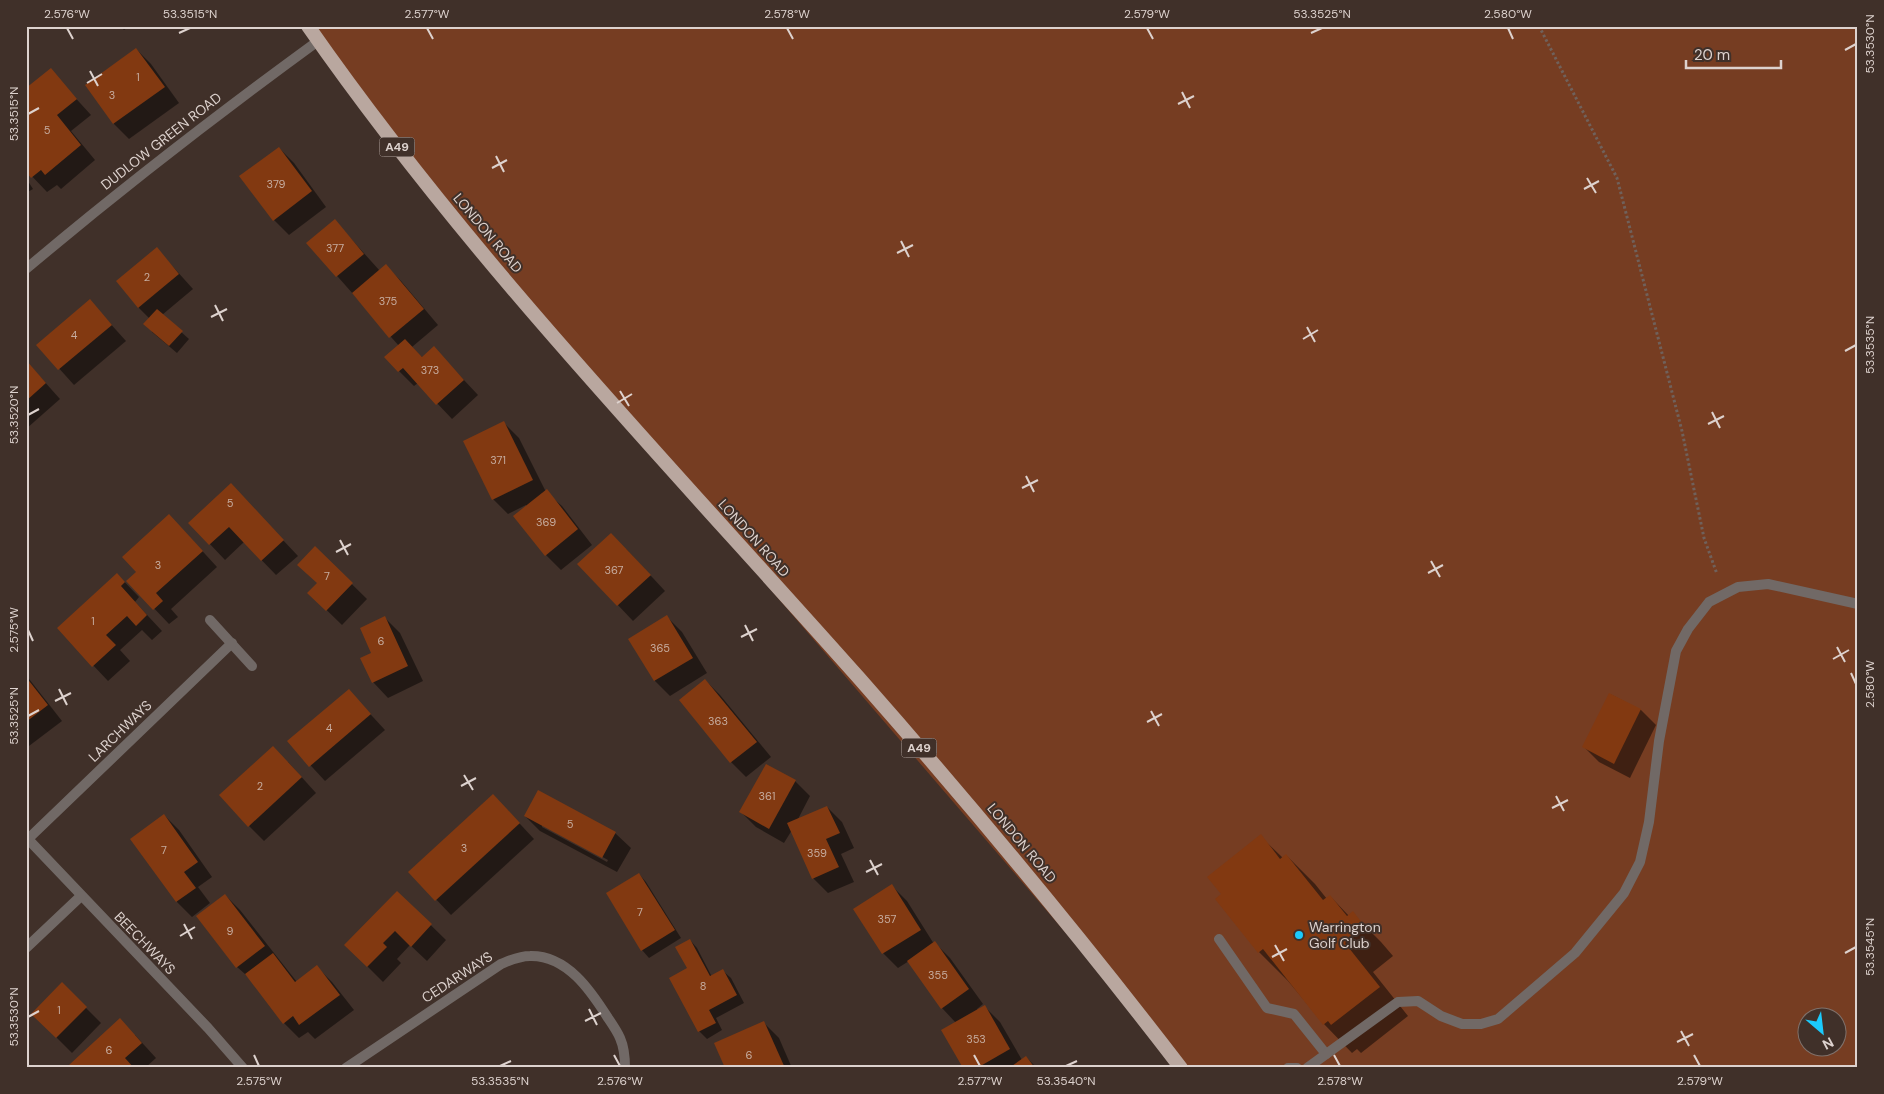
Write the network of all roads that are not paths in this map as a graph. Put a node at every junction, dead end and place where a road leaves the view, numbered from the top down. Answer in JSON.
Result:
{"nodes":[{"id":1,"x":308,"y":26,"type":"edge"},
{"id":2,"x":318,"y":41,"type":"junction"},
{"id":3,"x":26,"y":269,"type":"edge"},
{"id":4,"x":1858,"y":604,"type":"edge"},
{"id":5,"x":210,"y":620,"type":"dead end"},
{"id":6,"x":232,"y":643,"type":"junction"},
{"id":7,"x":252,"y":666,"type":"dead end"},
{"id":8,"x":27,"y":838,"type":"edge"},
{"id":9,"x":81,"y":896,"type":"junction"},
{"id":10,"x":1219,"y":939,"type":"dead end"},
{"id":11,"x":26,"y":948,"type":"edge"},
{"id":12,"x":1326,"y":1054,"type":"junction"},
{"id":13,"x":244,"y":1068,"type":"edge"},
{"id":14,"x":346,"y":1068,"type":"edge"},
{"id":15,"x":625,"y":1068,"type":"edge"},
{"id":16,"x":1181,"y":1068,"type":"edge"},
{"id":17,"x":1288,"y":1068,"type":"edge"},
{"id":18,"x":1297,"y":1068,"type":"edge"},
{"id":19,"x":1307,"y":1068,"type":"edge"}],
"edges":[{"from":1,"to":2,"type":"highway","name":"LONDON ROAD","number":"A49"},
{"from":2,"to":3,"type":"street","name":"DUDLOW GREEN ROAD"},
{"from":2,"to":16,"type":"highway","name":"LONDON ROAD","number":"A49"},
{"from":4,"to":12,"type":"street"},
{"from":5,"to":6,"type":"street"},
{"from":6,"to":7,"type":"street"},
{"from":6,"to":8,"type":"street","name":"LARCHWAYS"},
{"from":8,"to":9,"type":"street","name":"BEECHWAYS"},
{"from":9,"to":11,"type":"street"},
{"from":9,"to":13,"type":"street","name":"BEECHWAYS"},
{"from":10,"to":12,"type":"street"},
{"from":12,"to":19,"type":"street"},
{"from":14,"to":15,"type":"street","name":"CEDARWAYS"},
{"from":17,"to":18,"type":"street"}]}
